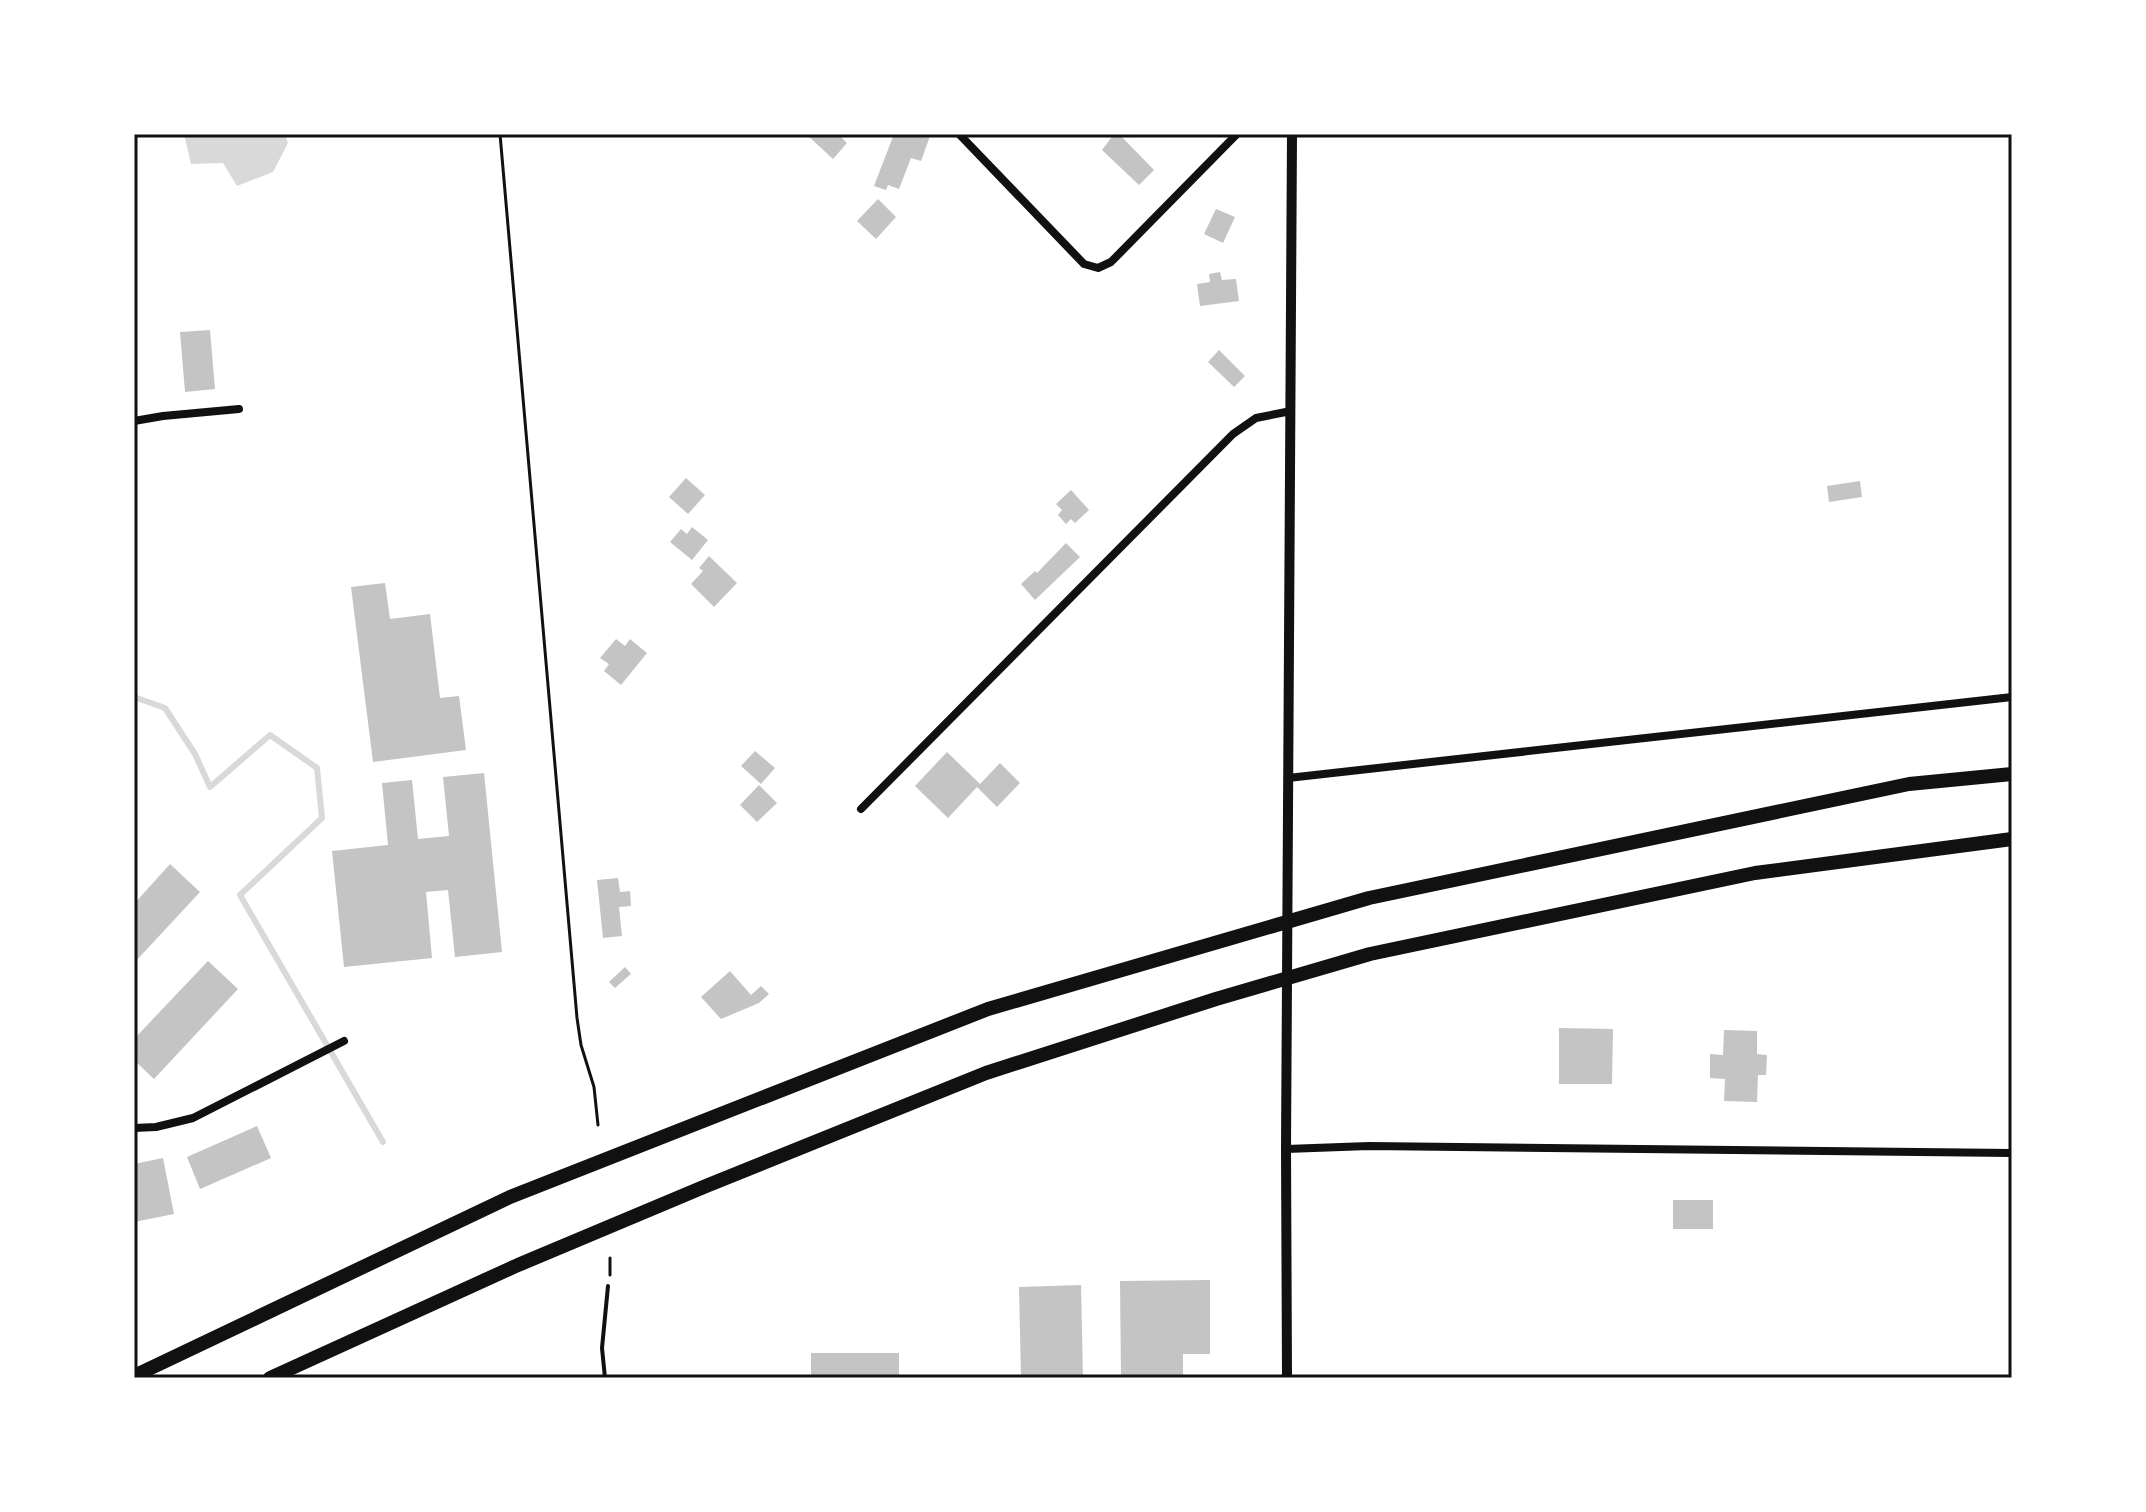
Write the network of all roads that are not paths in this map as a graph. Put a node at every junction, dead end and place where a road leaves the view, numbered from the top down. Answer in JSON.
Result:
{"nodes":[{"id":1,"x":959,"y":134,"type":"edge"},
{"id":2,"x":1237,"y":134,"type":"edge"},
{"id":3,"x":1292,"y":134,"type":"edge"},
{"id":4,"x":239,"y":409,"type":"dead end"},
{"id":5,"x":1291,"y":411,"type":"junction"},
{"id":6,"x":134,"y":421,"type":"edge"},
{"id":7,"x":2012,"y":697,"type":"edge"},
{"id":8,"x":2012,"y":774,"type":"edge"},
{"id":9,"x":1288,"y":778,"type":"junction"},
{"id":10,"x":861,"y":809,"type":"dead end"},
{"id":11,"x":2012,"y":839,"type":"edge"},
{"id":12,"x":344,"y":1041,"type":"dead end"},
{"id":13,"x":134,"y":1128,"type":"edge"},
{"id":14,"x":1286,"y":1149,"type":"junction"},
{"id":15,"x":2012,"y":1153,"type":"edge"},
{"id":16,"x":608,"y":1286,"type":"dead end"},
{"id":17,"x":134,"y":1376,"type":"edge"},
{"id":18,"x":270,"y":1378,"type":"edge"},
{"id":19,"x":605,"y":1378,"type":"edge"},
{"id":20,"x":1287,"y":1378,"type":"edge"}],
"edges":[{"from":1,"to":2,"type":"street"},
{"from":3,"to":5,"type":"street"},
{"from":4,"to":6,"type":"street"},
{"from":5,"to":9,"type":"street"},
{"from":5,"to":10,"type":"street"},
{"from":7,"to":9,"type":"street"},
{"from":8,"to":17,"type":"highway"},
{"from":9,"to":14,"type":"street"},
{"from":11,"to":18,"type":"highway"},
{"from":12,"to":13,"type":"street"},
{"from":14,"to":15,"type":"street"},
{"from":14,"to":20,"type":"street"},
{"from":16,"to":19,"type":"lane"}]}
